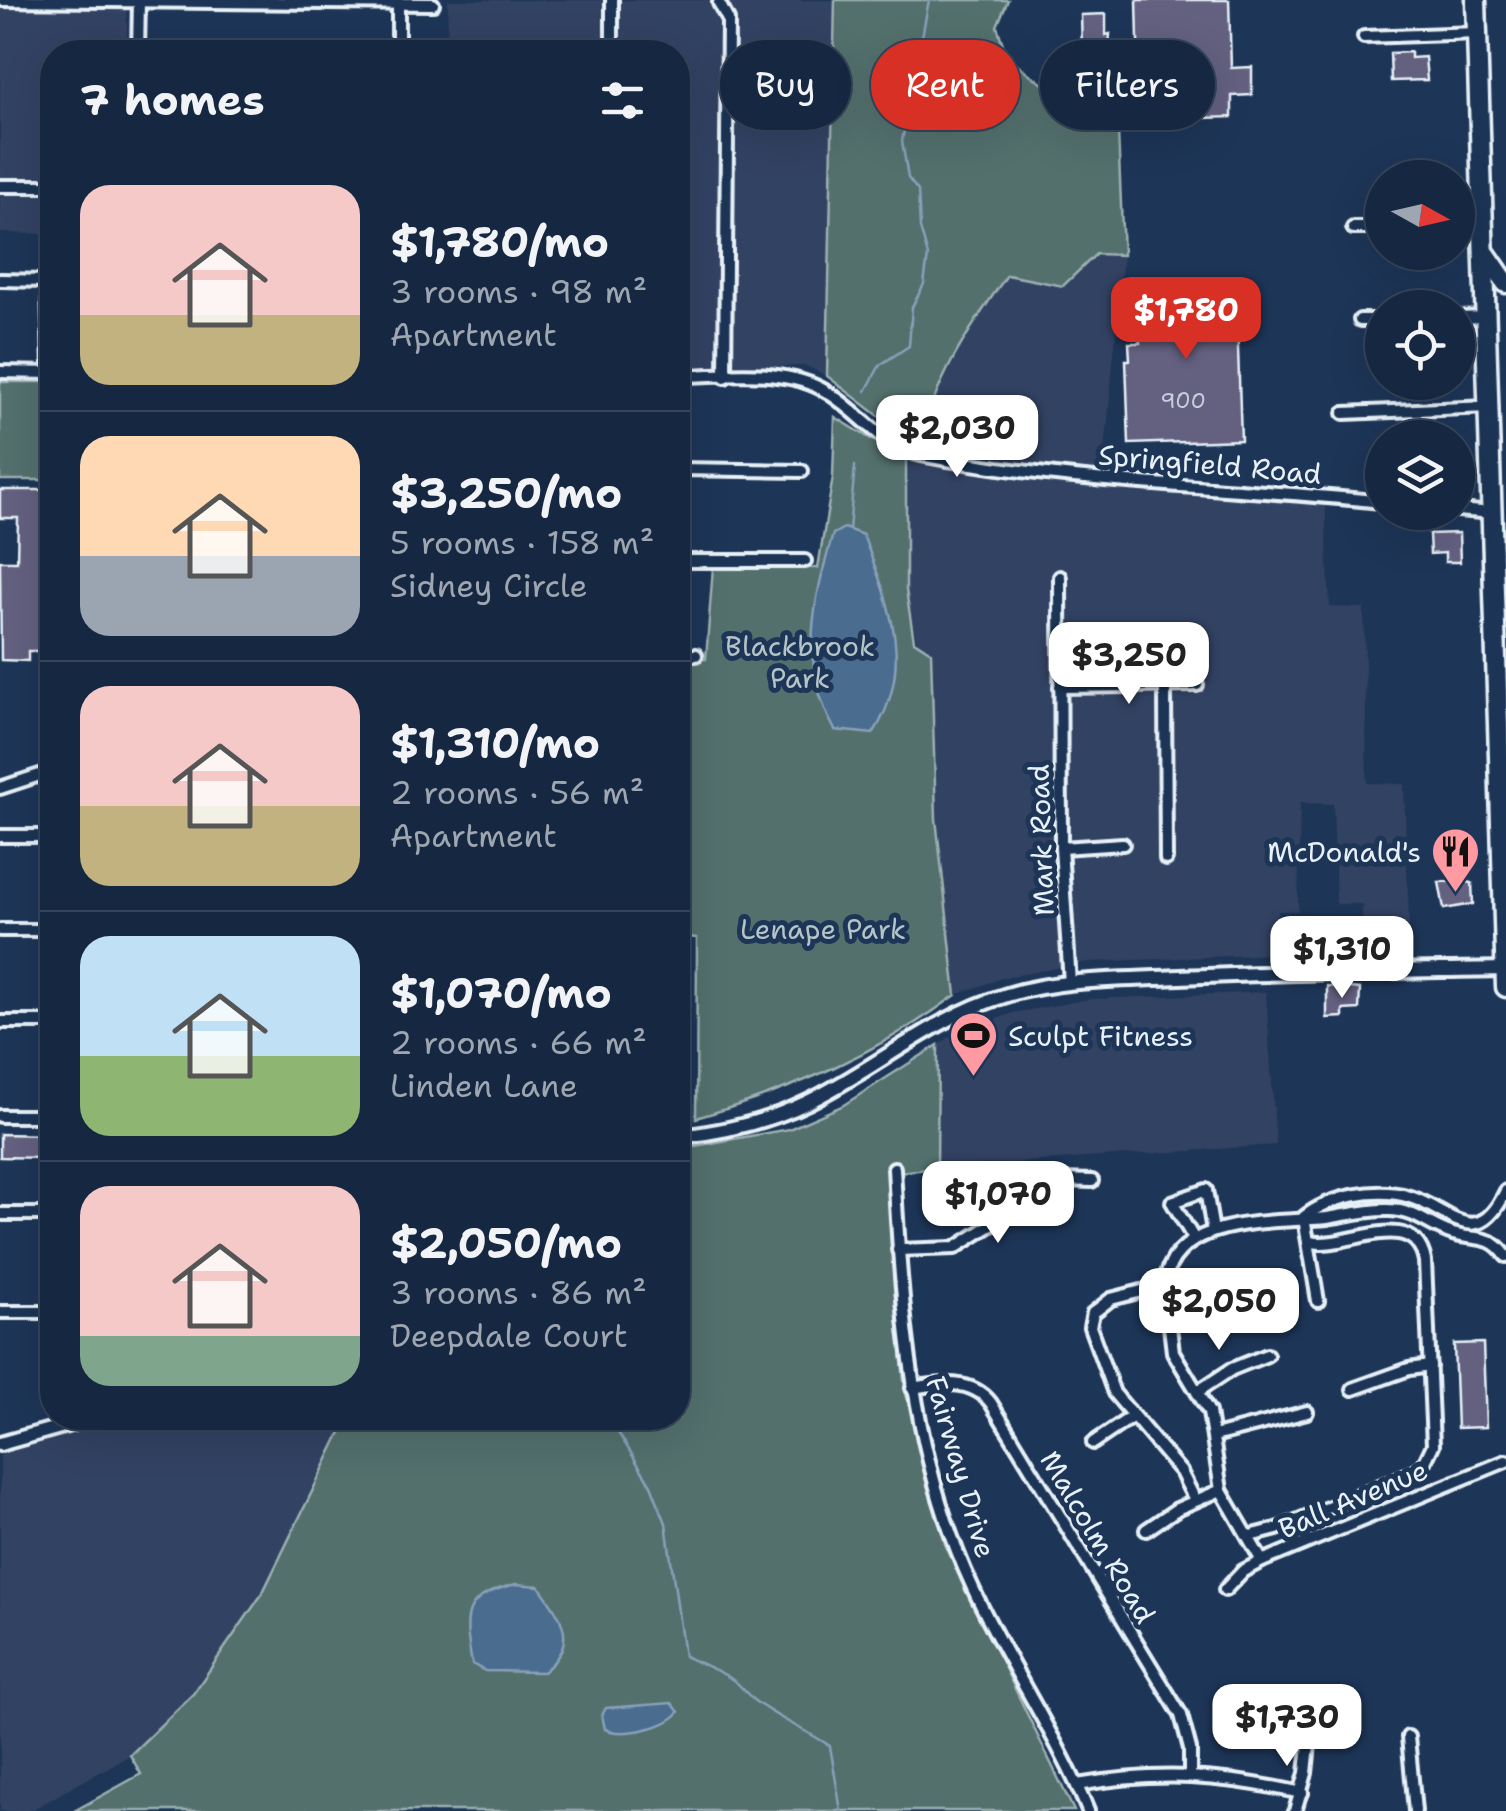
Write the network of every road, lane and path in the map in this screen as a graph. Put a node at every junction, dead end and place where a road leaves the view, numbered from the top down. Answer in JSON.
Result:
{"nodes":[{"id":1,"x":0,"y":0,"type":"edge"},
{"id":2,"x":139,"y":0,"type":"edge"},
{"id":3,"x":612,"y":0,"type":"edge"},
{"id":4,"x":1476,"y":0,"type":"edge"},
{"id":5,"x":398,"y":2,"type":"edge"},
{"id":6,"x":719,"y":3,"type":"dead end"},
{"id":7,"x":433,"y":4,"type":"dead end"},
{"id":8,"x":1477,"y":33,"type":"junction"},
{"id":9,"x":1364,"y":37,"type":"dead end"},
{"id":10,"x":138,"y":40,"type":"edge"},
{"id":11,"x":398,"y":40,"type":"edge"},
{"id":12,"x":612,"y":40,"type":"edge"},
{"id":13,"x":0,"y":186,"type":"edge"},
{"id":14,"x":40,"y":186,"type":"edge"},
{"id":15,"x":1475,"y":226,"type":"edge"},
{"id":16,"x":1483,"y":226,"type":"junction"},
{"id":17,"x":1353,"y":228,"type":"dead end"},
{"id":18,"x":1365,"y":228,"type":"edge"},
{"id":19,"x":1483,"y":249,"type":"junction"},
{"id":20,"x":0,"y":280,"type":"edge"},
{"id":21,"x":40,"y":281,"type":"edge"},
{"id":22,"x":1506,"y":283,"type":"edge"},
{"id":23,"x":1475,"y":317,"type":"edge"},
{"id":24,"x":1486,"y":317,"type":"junction"},
{"id":25,"x":1360,"y":320,"type":"dead end"},
{"id":26,"x":1365,"y":320,"type":"edge"},
{"id":27,"x":0,"y":372,"type":"edge"},
{"id":28,"x":40,"y":373,"type":"edge"},
{"id":29,"x":690,"y":376,"type":"edge"},
{"id":30,"x":725,"y":376,"type":"junction"},
{"id":31,"x":1489,"y":407,"type":"junction"},
{"id":32,"x":1344,"y":413,"type":"dead end"},
{"id":33,"x":690,"y":469,"type":"edge"},
{"id":34,"x":802,"y":471,"type":"dead end"},
{"id":35,"x":1365,"y":501,"type":"edge"},
{"id":36,"x":1475,"y":512,"type":"edge"},
{"id":37,"x":1492,"y":513,"type":"junction"},
{"id":38,"x":690,"y":561,"type":"edge"},
{"id":39,"x":805,"y":561,"type":"dead end"},
{"id":40,"x":1060,"y":576,"type":"dead end"},
{"id":41,"x":690,"y":655,"type":"edge"},
{"id":42,"x":696,"y":655,"type":"dead end"},
{"id":43,"x":1197,"y":685,"type":"dead end"},
{"id":44,"x":1060,"y":686,"type":"junction"},
{"id":45,"x":1165,"y":687,"type":"junction"},
{"id":46,"x":1503,"y":731,"type":"edge"},
{"id":47,"x":40,"y":775,"type":"edge"},
{"id":48,"x":0,"y":788,"type":"edge"},
{"id":49,"x":1505,"y":830,"type":"edge"},
{"id":50,"x":0,"y":836,"type":"edge"},
{"id":51,"x":40,"y":836,"type":"edge"},
{"id":52,"x":1123,"y":844,"type":"dead end"},
{"id":53,"x":1061,"y":848,"type":"junction"},
{"id":54,"x":1166,"y":860,"type":"dead end"},
{"id":55,"x":0,"y":930,"type":"edge"},
{"id":56,"x":40,"y":930,"type":"edge"},
{"id":57,"x":1506,"y":969,"type":"edge"},
{"id":58,"x":1070,"y":982,"type":"junction"},
{"id":59,"x":1506,"y":987,"type":"edge"},
{"id":60,"x":0,"y":1022,"type":"edge"},
{"id":61,"x":40,"y":1022,"type":"edge"},
{"id":62,"x":0,"y":1116,"type":"edge"},
{"id":63,"x":40,"y":1116,"type":"edge"},
{"id":64,"x":690,"y":1135,"type":"edge"},
{"id":65,"x":894,"y":1168,"type":"dead end"},
{"id":66,"x":1092,"y":1181,"type":"dead end"},
{"id":67,"x":1506,"y":1191,"type":"edge"},
{"id":68,"x":0,"y":1214,"type":"edge"},
{"id":69,"x":40,"y":1214,"type":"edge"},
{"id":70,"x":1304,"y":1218,"type":"junction"},
{"id":71,"x":1213,"y":1231,"type":"junction"},
{"id":72,"x":1194,"y":1239,"type":"junction"},
{"id":73,"x":1311,"y":1242,"type":"junction"},
{"id":74,"x":898,"y":1250,"type":"junction"},
{"id":75,"x":1506,"y":1256,"type":"edge"},
{"id":76,"x":1165,"y":1285,"type":"junction"},
{"id":77,"x":1318,"y":1301,"type":"dead end"},
{"id":78,"x":0,"y":1312,"type":"edge"},
{"id":79,"x":40,"y":1312,"type":"edge"},
{"id":80,"x":1266,"y":1355,"type":"dead end"},
{"id":81,"x":1430,"y":1366,"type":"junction"},
{"id":82,"x":912,"y":1388,"type":"junction"},
{"id":83,"x":1353,"y":1389,"type":"dead end"},
{"id":84,"x":1196,"y":1392,"type":"junction"},
{"id":85,"x":1307,"y":1412,"type":"dead end"},
{"id":86,"x":1133,"y":1416,"type":"junction"},
{"id":87,"x":50,"y":1430,"type":"edge"},
{"id":88,"x":1214,"y":1436,"type":"junction"},
{"id":89,"x":1093,"y":1442,"type":"dead end"},
{"id":90,"x":0,"y":1444,"type":"edge"},
{"id":91,"x":1506,"y":1460,"type":"edge"},
{"id":92,"x":1221,"y":1490,"type":"junction"},
{"id":93,"x":1196,"y":1500,"type":"junction"},
{"id":94,"x":1146,"y":1530,"type":"dead end"},
{"id":95,"x":1250,"y":1536,"type":"junction"},
{"id":96,"x":1262,"y":1561,"type":"junction"},
{"id":97,"x":1225,"y":1590,"type":"dead end"},
{"id":98,"x":1310,"y":1736,"type":"dead end"},
{"id":99,"x":1408,"y":1737,"type":"dead end"},
{"id":100,"x":1190,"y":1775,"type":"junction"},
{"id":101,"x":1077,"y":1784,"type":"junction"},
{"id":102,"x":1302,"y":1793,"type":"junction"},
{"id":103,"x":1088,"y":1811,"type":"edge"},
{"id":104,"x":1295,"y":1811,"type":"edge"},
{"id":105,"x":1415,"y":1811,"type":"edge"}],
"edges":[{"from":1,"to":2,"type":"street"},
{"from":2,"to":5,"type":"street"},
{"from":2,"to":10,"type":"street"},
{"from":3,"to":12,"type":"street"},
{"from":4,"to":8,"type":"highway"},
{"from":5,"to":7,"type":"street"},
{"from":5,"to":11,"type":"street"},
{"from":6,"to":30,"type":"street"},
{"from":8,"to":9,"type":"street"},
{"from":8,"to":16,"type":"highway"},
{"from":13,"to":14,"type":"street"},
{"from":15,"to":16,"type":"street"},
{"from":16,"to":19,"type":"highway"},
{"from":17,"to":18,"type":"street"},
{"from":19,"to":22,"type":"highway"},
{"from":19,"to":24,"type":"highway"},
{"from":20,"to":21,"type":"street"},
{"from":23,"to":24,"type":"street"},
{"from":24,"to":31,"type":"highway"},
{"from":25,"to":26,"type":"street"},
{"from":27,"to":28,"type":"street"},
{"from":29,"to":30,"type":"street"},
{"from":30,"to":35,"type":"street","name":"Springfield Road"},
{"from":31,"to":32,"type":"street"},
{"from":31,"to":37,"type":"highway"},
{"from":33,"to":34,"type":"street"},
{"from":36,"to":37,"type":"street"},
{"from":37,"to":46,"type":"highway"},
{"from":38,"to":39,"type":"street"},
{"from":40,"to":44,"type":"street","name":"Mark Road"},
{"from":41,"to":42,"type":"street"},
{"from":43,"to":45,"type":"street"},
{"from":44,"to":45,"type":"street"},
{"from":44,"to":53,"type":"street","name":"Mark Road"},
{"from":45,"to":54,"type":"street"},
{"from":46,"to":49,"type":"highway"},
{"from":47,"to":48,"type":"street"},
{"from":49,"to":57,"type":"highway"},
{"from":50,"to":51,"type":"street"},
{"from":52,"to":53,"type":"street"},
{"from":53,"to":58,"type":"street","name":"Mark Road"},
{"from":55,"to":56,"type":"street"},
{"from":57,"to":58,"type":"street"},
{"from":57,"to":59,"type":"highway"},
{"from":58,"to":64,"type":"street"},
{"from":60,"to":61,"type":"street"},
{"from":62,"to":63,"type":"street"},
{"from":65,"to":74,"type":"street","name":"Fairway Drive"},
{"from":66,"to":74,"type":"street"},
{"from":67,"to":70,"type":"street"},
{"from":68,"to":69,"type":"street"},
{"from":70,"to":71,"type":"street"},
{"from":70,"to":73,"type":"street"},
{"from":70,"to":75,"type":"street"},
{"from":71,"to":72,"type":"street"},
{"from":71,"to":72,"type":"street"},
{"from":72,"to":76,"type":"street"},
{"from":73,"to":77,"type":"street"},
{"from":73,"to":81,"type":"street"},
{"from":74,"to":82,"type":"street","name":"Fairway Drive"},
{"from":76,"to":84,"type":"street"},
{"from":76,"to":86,"type":"street"},
{"from":78,"to":79,"type":"street"},
{"from":80,"to":84,"type":"street"},
{"from":81,"to":83,"type":"street"},
{"from":81,"to":95,"type":"street"},
{"from":82,"to":100,"type":"street","name":"Malcolm Road"},
{"from":82,"to":101,"type":"street","name":"Fairway Drive"},
{"from":84,"to":88,"type":"street"},
{"from":85,"to":88,"type":"street"},
{"from":86,"to":89,"type":"street"},
{"from":86,"to":93,"type":"street"},
{"from":87,"to":90,"type":"street"},
{"from":88,"to":92,"type":"street"},
{"from":91,"to":96,"type":"street","name":"Ball Avenue"},
{"from":92,"to":93,"type":"street"},
{"from":92,"to":95,"type":"street"},
{"from":93,"to":94,"type":"street"},
{"from":95,"to":96,"type":"street"},
{"from":96,"to":97,"type":"street","name":"Ball Avenue"},
{"from":98,"to":102,"type":"street"},
{"from":99,"to":105,"type":"street"},
{"from":100,"to":101,"type":"street"},
{"from":100,"to":102,"type":"street"},
{"from":101,"to":103,"type":"street","name":"Fairway Drive"},
{"from":102,"to":104,"type":"street"}]}
